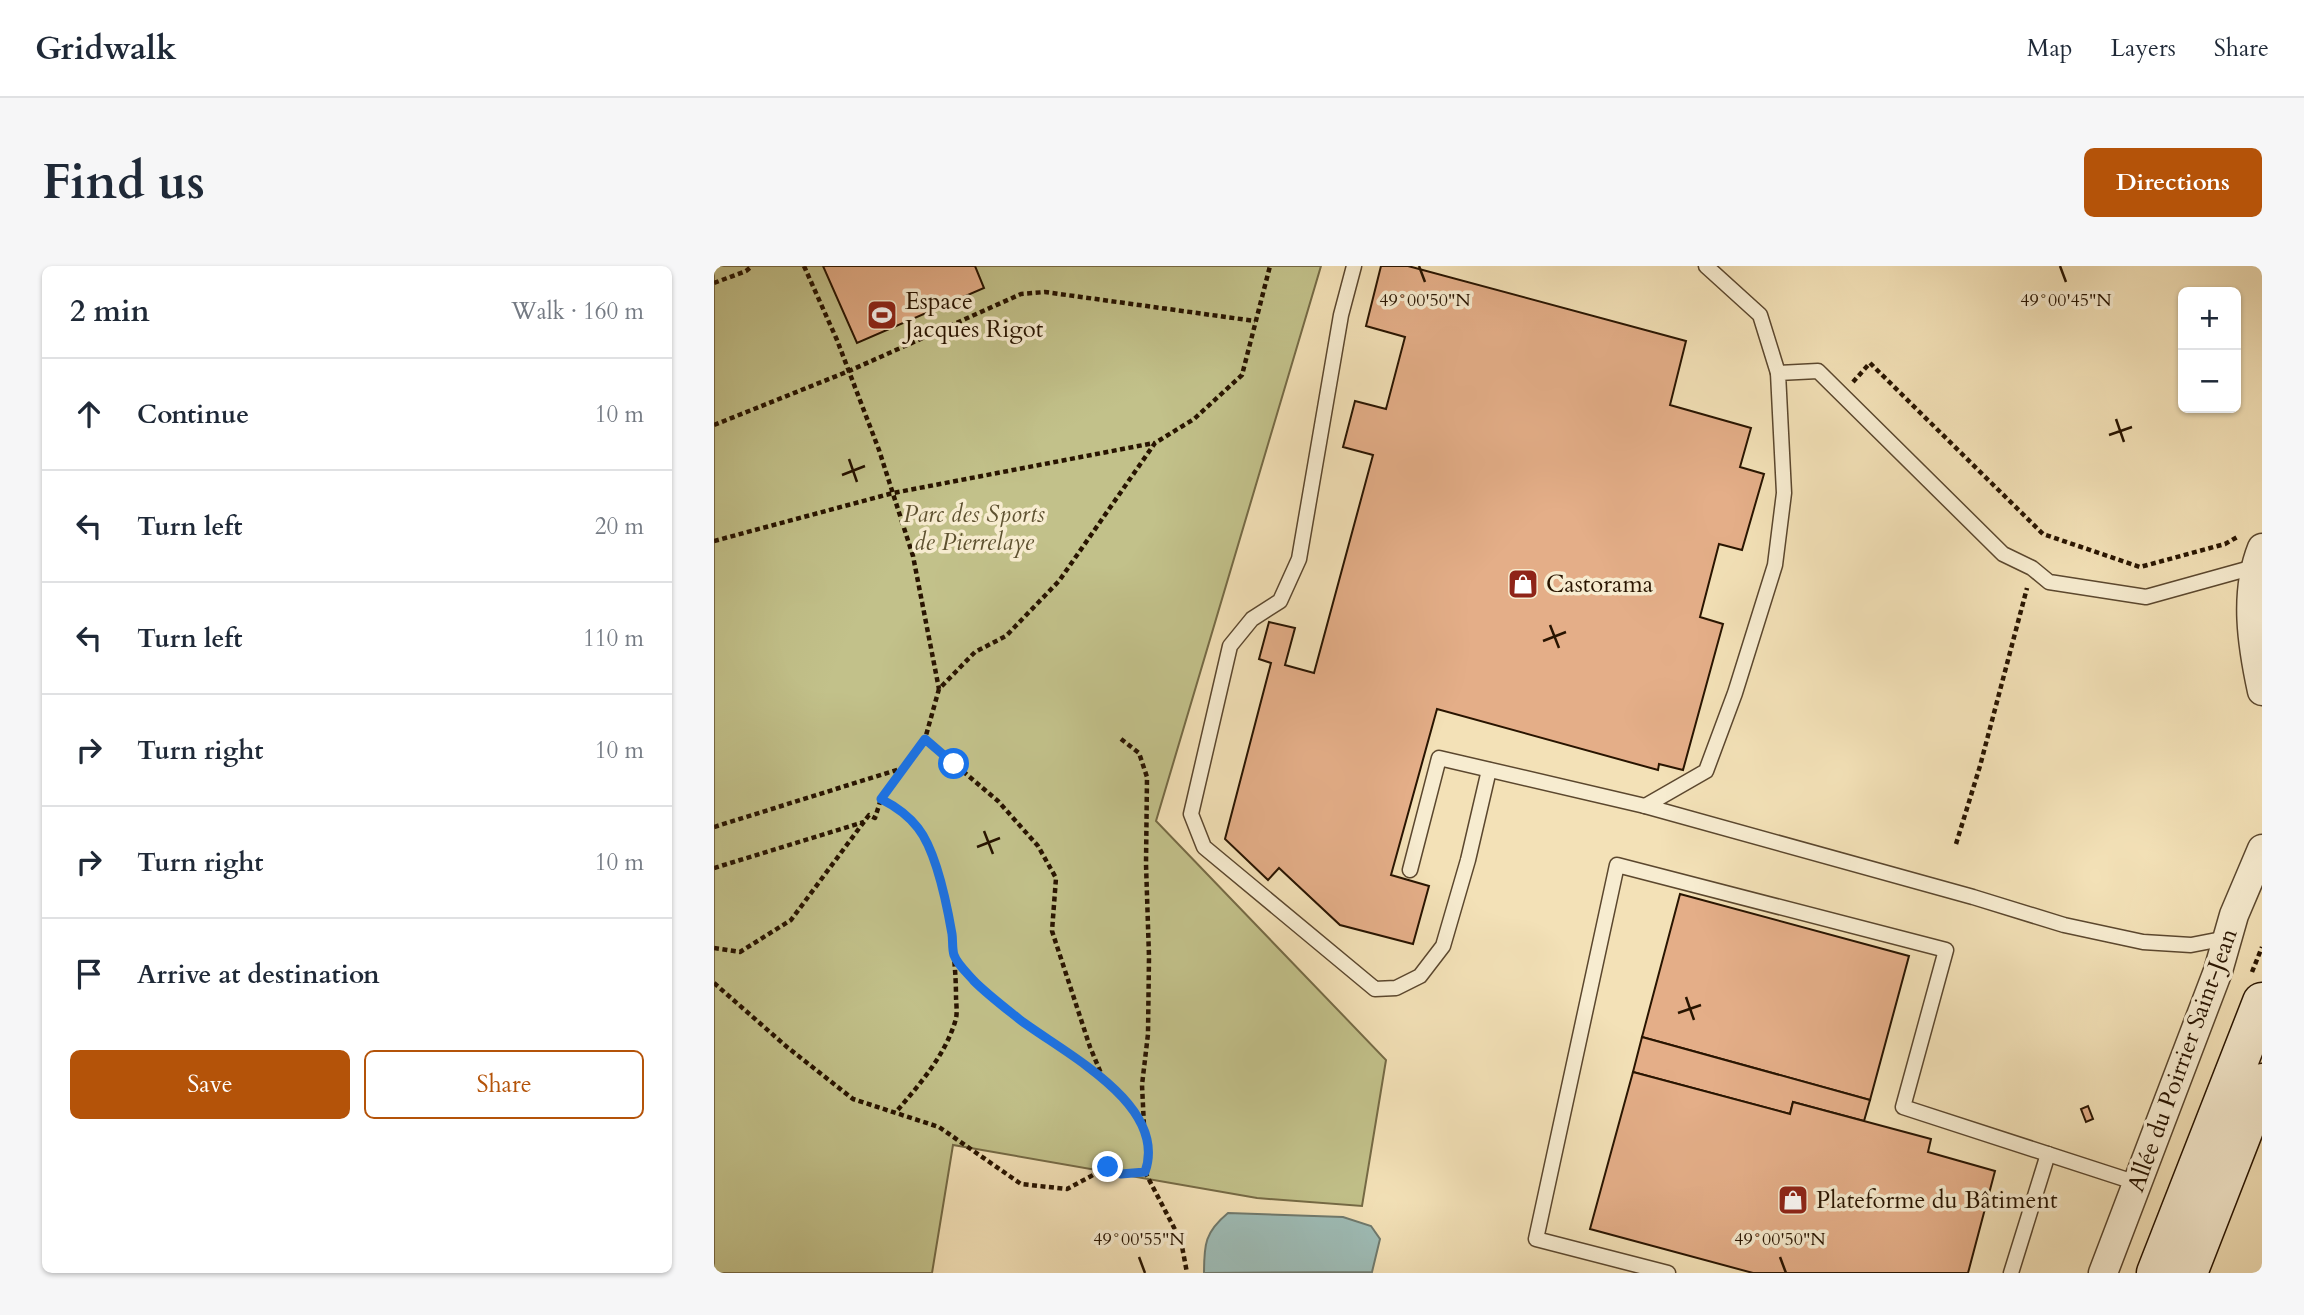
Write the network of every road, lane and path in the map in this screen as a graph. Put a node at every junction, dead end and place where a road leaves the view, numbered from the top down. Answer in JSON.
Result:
{"nodes":[{"id":1,"x":752,"y":266,"type":"edge"},
{"id":2,"x":804,"y":266,"type":"edge"},
{"id":3,"x":1270,"y":266,"type":"edge"},
{"id":4,"x":1353,"y":266,"type":"edge"},
{"id":5,"x":1706,"y":266,"type":"edge"},
{"id":6,"x":714,"y":283,"type":"edge"},
{"id":7,"x":1255,"y":321,"type":"junction"},
{"id":8,"x":849,"y":371,"type":"junction"},
{"id":9,"x":1778,"y":373,"type":"junction"},
{"id":10,"x":1842,"y":394,"type":"junction"},
{"id":11,"x":714,"y":425,"type":"edge"},
{"id":12,"x":1154,"y":443,"type":"junction"},
{"id":13,"x":893,"y":494,"type":"junction"},
{"id":14,"x":714,"y":541,"type":"edge"},
{"id":15,"x":2255,"y":549,"type":"edge"},
{"id":16,"x":2032,"y":568,"type":"junction"},
{"id":17,"x":939,"y":689,"type":"junction"},
{"id":18,"x":2262,"y":691,"type":"edge"},
{"id":19,"x":925,"y":739,"type":"junction"},
{"id":20,"x":1121,"y":739,"type":"dead end"},
{"id":21,"x":903,"y":768,"type":"junction"},
{"id":22,"x":1489,"y":770,"type":"junction"},
{"id":23,"x":881,"y":799,"type":"junction"},
{"id":24,"x":1645,"y":806,"type":"junction"},
{"id":25,"x":875,"y":818,"type":"junction"},
{"id":26,"x":714,"y":827,"type":"edge"},
{"id":27,"x":1956,"y":844,"type":"dead end"},
{"id":28,"x":2262,"y":849,"type":"edge"},
{"id":29,"x":714,"y":868,"type":"edge"},
{"id":30,"x":1410,"y":870,"type":"dead end"},
{"id":31,"x":2227,"y":938,"type":"junction"},
{"id":32,"x":714,"y":948,"type":"edge"},
{"id":33,"x":955,"y":957,"type":"junction"},
{"id":34,"x":714,"y":983,"type":"edge"},
{"id":35,"x":2262,"y":1002,"type":"edge"},
{"id":36,"x":1103,"y":1078,"type":"junction"},
{"id":37,"x":2262,"y":1083,"type":"edge"},
{"id":38,"x":896,"y":1112,"type":"junction"},
{"id":39,"x":1144,"y":1127,"type":"junction"},
{"id":40,"x":2048,"y":1154,"type":"junction"},
{"id":41,"x":1145,"y":1172,"type":"junction"},
{"id":42,"x":2137,"y":1183,"type":"junction"},
{"id":43,"x":1187,"y":1273,"type":"edge"},
{"id":44,"x":1668,"y":1273,"type":"edge"},
{"id":45,"x":2011,"y":1273,"type":"edge"},
{"id":46,"x":2103,"y":1273,"type":"edge"},
{"id":47,"x":2156,"y":1273,"type":"edge"},
{"id":48,"x":2188,"y":1273,"type":"edge"}],
"edges":[{"from":1,"to":6,"type":"path"},
{"from":2,"to":8,"type":"path"},
{"from":3,"to":7,"type":"path"},
{"from":4,"to":22,"type":"lane"},
{"from":5,"to":9,"type":"lane"},
{"from":7,"to":8,"type":"path"},
{"from":7,"to":12,"type":"path"},
{"from":8,"to":11,"type":"path"},
{"from":8,"to":13,"type":"path"},
{"from":9,"to":10,"type":"lane"},
{"from":9,"to":24,"type":"lane"},
{"from":10,"to":15,"type":"path"},
{"from":10,"to":16,"type":"lane"},
{"from":12,"to":13,"type":"path"},
{"from":12,"to":17,"type":"path"},
{"from":13,"to":14,"type":"path"},
{"from":13,"to":17,"type":"path"},
{"from":15,"to":16,"type":"lane"},
{"from":15,"to":18,"type":"street"},
{"from":16,"to":27,"type":"path"},
{"from":17,"to":19,"type":"path"},
{"from":19,"to":21,"type":"path"},
{"from":19,"to":36,"type":"path"},
{"from":20,"to":39,"type":"path"},
{"from":21,"to":23,"type":"path"},
{"from":21,"to":26,"type":"path"},
{"from":22,"to":24,"type":"lane"},
{"from":22,"to":30,"type":"lane"},
{"from":23,"to":25,"type":"path"},
{"from":23,"to":33,"type":"path"},
{"from":24,"to":31,"type":"lane"},
{"from":25,"to":29,"type":"path"},
{"from":25,"to":32,"type":"path"},
{"from":28,"to":31,"type":"street","name":"Allée du Poirrier Saint-Jean"},
{"from":31,"to":42,"type":"street","name":"Allée du Poirrier Saint-Jean"},
{"from":33,"to":36,"type":"path"},
{"from":33,"to":38,"type":"path"},
{"from":34,"to":38,"type":"path"},
{"from":35,"to":47,"type":"main road"},
{"from":36,"to":39,"type":"path"},
{"from":37,"to":48,"type":"main road"},
{"from":38,"to":41,"type":"path"},
{"from":39,"to":41,"type":"path"},
{"from":40,"to":42,"type":"lane"},
{"from":40,"to":44,"type":"lane"},
{"from":40,"to":45,"type":"lane"},
{"from":41,"to":43,"type":"path"},
{"from":42,"to":46,"type":"street","name":"Allée du Poirrier Saint-Jean"}]}
